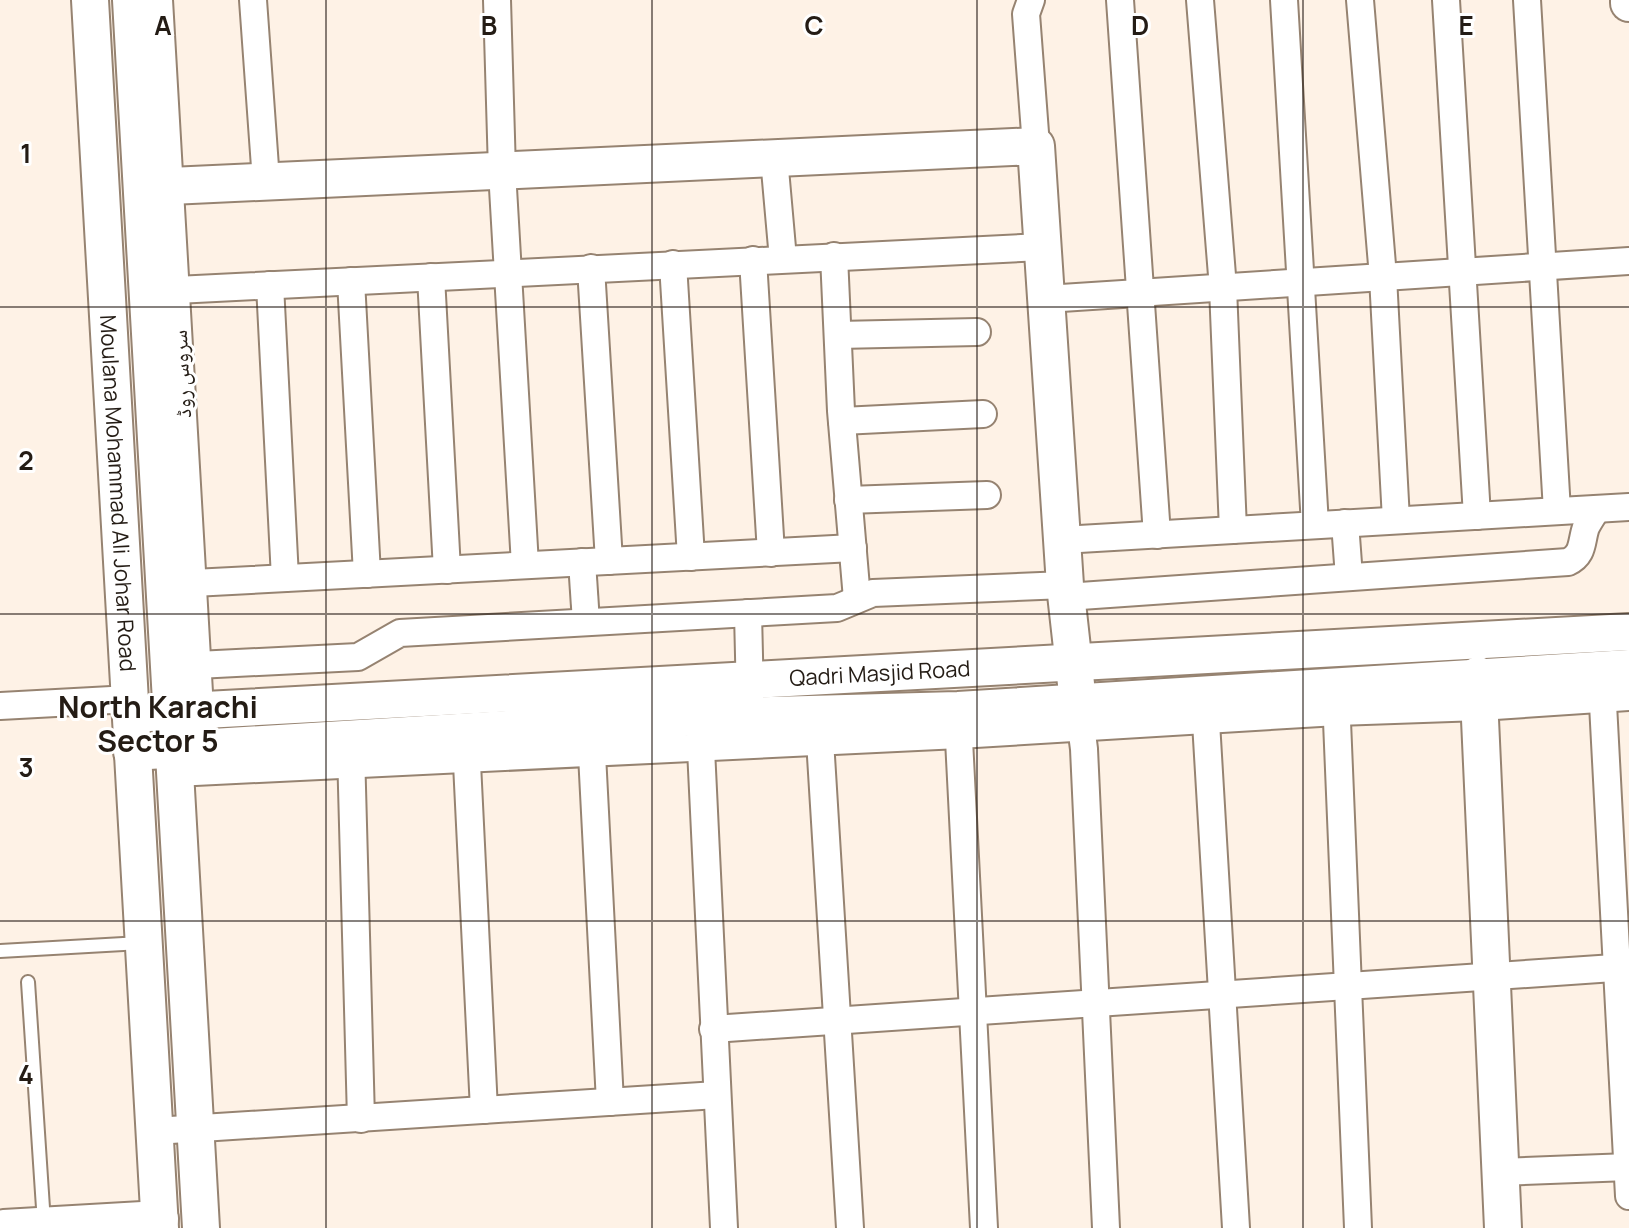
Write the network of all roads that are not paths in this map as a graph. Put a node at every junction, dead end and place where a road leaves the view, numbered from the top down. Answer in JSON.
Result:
{"nodes":[{"id":1,"x":90,"y":0,"type":"edge"},
{"id":2,"x":131,"y":0,"type":"edge"},
{"id":3,"x":143,"y":0,"type":"edge"},
{"id":4,"x":159,"y":0,"type":"edge"},
{"id":5,"x":253,"y":0,"type":"edge"},
{"id":6,"x":497,"y":0,"type":"edge"},
{"id":7,"x":1031,"y":0,"type":"edge"},
{"id":8,"x":1120,"y":0,"type":"edge"},
{"id":9,"x":1200,"y":0,"type":"edge"},
{"id":10,"x":1284,"y":0,"type":"edge"},
{"id":11,"x":1360,"y":0,"type":"edge"},
{"id":12,"x":1446,"y":0,"type":"edge"},
{"id":13,"x":1527,"y":0,"type":"edge"},
{"id":14,"x":1036,"y":146,"type":"junction"},
{"id":15,"x":774,"y":158,"type":"junction"},
{"id":16,"x":502,"y":171,"type":"junction"},
{"id":17,"x":266,"y":181,"type":"junction"},
{"id":18,"x":156,"y":187,"type":"junction"},
{"id":19,"x":1042,"y":247,"type":"junction"},
{"id":20,"x":834,"y":256,"type":"junction"},
{"id":21,"x":783,"y":259,"type":"junction"},
{"id":22,"x":753,"y":260,"type":"junction"},
{"id":23,"x":1629,"y":261,"type":"edge"},
{"id":24,"x":673,"y":264,"type":"junction"},
{"id":25,"x":1543,"y":267,"type":"junction"},
{"id":26,"x":591,"y":268,"type":"junction"},
{"id":27,"x":509,"y":272,"type":"junction"},
{"id":28,"x":1462,"y":272,"type":"junction"},
{"id":29,"x":431,"y":277,"type":"junction"},
{"id":30,"x":1383,"y":277,"type":"junction"},
{"id":31,"x":351,"y":281,"type":"junction"},
{"id":32,"x":1302,"y":282,"type":"junction"},
{"id":33,"x":270,"y":285,"type":"junction"},
{"id":34,"x":1223,"y":288,"type":"junction"},
{"id":35,"x":176,"y":290,"type":"junction"},
{"id":36,"x":1139,"y":293,"type":"junction"},
{"id":37,"x":1046,"y":299,"type":"junction"},
{"id":38,"x":977,"y":332,"type":"dead end"},
{"id":39,"x":838,"y":335,"type":"junction"},
{"id":40,"x":983,"y":414,"type":"dead end"},
{"id":41,"x":842,"y":421,"type":"junction"},
{"id":42,"x":987,"y":495,"type":"dead end"},
{"id":43,"x":848,"y":500,"type":"junction"},
{"id":44,"x":1629,"y":507,"type":"edge"},
{"id":45,"x":1597,"y":509,"type":"junction"},
{"id":46,"x":1557,"y":511,"type":"junction"},
{"id":47,"x":1477,"y":516,"type":"junction"},
{"id":48,"x":1396,"y":520,"type":"junction"},
{"id":49,"x":1345,"y":523,"type":"junction"},
{"id":50,"x":1315,"y":525,"type":"junction"},
{"id":51,"x":1233,"y":530,"type":"junction"},
{"id":52,"x":1157,"y":535,"type":"junction"},
{"id":53,"x":1062,"y":540,"type":"junction"},
{"id":54,"x":853,"y":548,"type":"junction"},
{"id":55,"x":771,"y":553,"type":"junction"},
{"id":56,"x":691,"y":557,"type":"junction"},
{"id":57,"x":609,"y":561,"type":"junction"},
{"id":58,"x":582,"y":562,"type":"junction"},
{"id":59,"x":525,"y":565,"type":"junction"},
{"id":60,"x":447,"y":570,"type":"junction"},
{"id":61,"x":367,"y":574,"type":"junction"},
{"id":62,"x":1349,"y":577,"type":"junction"},
{"id":63,"x":285,"y":578,"type":"junction"},
{"id":64,"x":193,"y":583,"type":"junction"},
{"id":65,"x":1066,"y":591,"type":"junction"},
{"id":66,"x":857,"y":599,"type":"junction"},
{"id":67,"x":748,"y":613,"type":"junction"},
{"id":68,"x":586,"y":622,"type":"junction"},
{"id":69,"x":1629,"y":632,"type":"edge"},
{"id":70,"x":1074,"y":661,"type":"junction"},
{"id":71,"x":197,"y":665,"type":"junction"},
{"id":72,"x":750,"y":679,"type":"junction"},
{"id":73,"x":1616,"y":684,"type":"edge"},
{"id":74,"x":1479,"y":691,"type":"junction"},
{"id":75,"x":1336,"y":698,"type":"junction"},
{"id":76,"x":0,"y":706,"type":"edge"},
{"id":77,"x":130,"y":707,"type":"junction"},
{"id":78,"x":1205,"y":707,"type":"junction"},
{"id":79,"x":186,"y":710,"type":"junction"},
{"id":80,"x":1080,"y":715,"type":"junction"},
{"id":81,"x":750,"y":716,"type":"junction"},
{"id":82,"x":958,"y":723,"type":"junction"},
{"id":83,"x":819,"y":726,"type":"junction"},
{"id":84,"x":700,"y":732,"type":"junction"},
{"id":85,"x":591,"y":738,"type":"junction"},
{"id":86,"x":466,"y":744,"type":"junction"},
{"id":87,"x":132,"y":752,"type":"junction"},
{"id":88,"x":350,"y":753,"type":"junction"},
{"id":89,"x":183,"y":756,"type":"junction"},
{"id":90,"x":144,"y":943,"type":"junction"},
{"id":91,"x":0,"y":951,"type":"edge"},
{"id":92,"x":1623,"y":968,"type":"edge"},
{"id":93,"x":1491,"y":976,"type":"junction"},
{"id":94,"x":28,"y":982,"type":"dead end"},
{"id":95,"x":1348,"y":986,"type":"junction"},
{"id":96,"x":1222,"y":994,"type":"junction"},
{"id":97,"x":1097,"y":1003,"type":"junction"},
{"id":98,"x":974,"y":1011,"type":"junction"},
{"id":99,"x":838,"y":1021,"type":"junction"},
{"id":100,"x":713,"y":1029,"type":"junction"},
{"id":101,"x":717,"y":1095,"type":"junction"},
{"id":102,"x":610,"y":1102,"type":"junction"},
{"id":103,"x":484,"y":1110,"type":"junction"},
{"id":104,"x":361,"y":1119,"type":"junction"},
{"id":105,"x":195,"y":1129,"type":"junction"},
{"id":106,"x":155,"y":1131,"type":"junction"},
{"id":107,"x":1628,"y":1167,"type":"edge"},
{"id":108,"x":1501,"y":1172,"type":"junction"},
{"id":109,"x":1629,"y":1196,"type":"edge"},
{"id":110,"x":160,"y":1224,"type":"edge"},
{"id":111,"x":44,"y":1226,"type":"junction"},
{"id":112,"x":4,"y":1228,"type":"edge"},
{"id":113,"x":201,"y":1228,"type":"edge"},
{"id":114,"x":724,"y":1228,"type":"edge"},
{"id":115,"x":850,"y":1228,"type":"edge"},
{"id":116,"x":984,"y":1228,"type":"edge"},
{"id":117,"x":1106,"y":1228,"type":"edge"},
{"id":118,"x":1236,"y":1228,"type":"edge"},
{"id":119,"x":1358,"y":1228,"type":"edge"},
{"id":120,"x":1503,"y":1228,"type":"edge"}],
"edges":[{"from":1,"to":77,"type":"street","name":"Moulana Mohammad Ali Johar Road"},
{"from":2,"to":3,"type":"street"},
{"from":2,"to":18,"type":"street","name":"Moulana Mohammad Ali Johar Road"},
{"from":4,"to":18,"type":"street","name":"سروس روڈ"},
{"from":5,"to":17,"type":"street"},
{"from":6,"to":16,"type":"street"},
{"from":7,"to":14,"type":"street"},
{"from":8,"to":36,"type":"street"},
{"from":9,"to":34,"type":"street"},
{"from":10,"to":32,"type":"street"},
{"from":11,"to":30,"type":"street"},
{"from":12,"to":28,"type":"street"},
{"from":13,"to":25,"type":"street"},
{"from":14,"to":15,"type":"street"},
{"from":14,"to":19,"type":"street"},
{"from":15,"to":16,"type":"street"},
{"from":15,"to":21,"type":"street"},
{"from":16,"to":17,"type":"street"},
{"from":16,"to":27,"type":"street"},
{"from":17,"to":18,"type":"street"},
{"from":18,"to":35,"type":"street","name":"سروس روڈ"},
{"from":18,"to":79,"type":"street","name":"Moulana Mohammad Ali Johar Road"},
{"from":19,"to":20,"type":"street"},
{"from":19,"to":37,"type":"street"},
{"from":20,"to":21,"type":"street"},
{"from":20,"to":39,"type":"street"},
{"from":21,"to":22,"type":"street"},
{"from":22,"to":24,"type":"street"},
{"from":22,"to":55,"type":"street"},
{"from":23,"to":25,"type":"street"},
{"from":24,"to":26,"type":"street"},
{"from":24,"to":56,"type":"street"},
{"from":25,"to":28,"type":"street"},
{"from":25,"to":46,"type":"street"},
{"from":26,"to":27,"type":"street"},
{"from":26,"to":57,"type":"street"},
{"from":27,"to":29,"type":"street"},
{"from":27,"to":59,"type":"street"},
{"from":28,"to":30,"type":"street"},
{"from":28,"to":47,"type":"street"},
{"from":29,"to":31,"type":"street"},
{"from":29,"to":60,"type":"street"},
{"from":30,"to":32,"type":"street"},
{"from":30,"to":48,"type":"street"},
{"from":31,"to":33,"type":"street"},
{"from":31,"to":61,"type":"street"},
{"from":32,"to":34,"type":"street"},
{"from":32,"to":50,"type":"street"},
{"from":33,"to":35,"type":"street"},
{"from":33,"to":63,"type":"street"},
{"from":34,"to":36,"type":"street"},
{"from":34,"to":51,"type":"street"},
{"from":35,"to":64,"type":"street","name":"سروس روڈ"},
{"from":36,"to":37,"type":"street"},
{"from":36,"to":52,"type":"street"},
{"from":37,"to":53,"type":"street"},
{"from":38,"to":39,"type":"street"},
{"from":39,"to":41,"type":"street"},
{"from":40,"to":41,"type":"street"},
{"from":41,"to":43,"type":"street"},
{"from":42,"to":43,"type":"street"},
{"from":43,"to":54,"type":"street"},
{"from":44,"to":45,"type":"street"},
{"from":45,"to":46,"type":"street"},
{"from":45,"to":62,"type":"street"},
{"from":46,"to":47,"type":"street"},
{"from":47,"to":48,"type":"street"},
{"from":48,"to":49,"type":"street"},
{"from":49,"to":50,"type":"street"},
{"from":49,"to":62,"type":"street"},
{"from":50,"to":51,"type":"street"},
{"from":51,"to":52,"type":"street"},
{"from":52,"to":53,"type":"street"},
{"from":53,"to":65,"type":"street"},
{"from":54,"to":55,"type":"street"},
{"from":54,"to":66,"type":"street"},
{"from":55,"to":56,"type":"street"},
{"from":56,"to":57,"type":"street"},
{"from":57,"to":58,"type":"street"},
{"from":58,"to":59,"type":"street"},
{"from":58,"to":68,"type":"street"},
{"from":59,"to":60,"type":"street"},
{"from":60,"to":61,"type":"street"},
{"from":61,"to":63,"type":"street"},
{"from":62,"to":65,"type":"street"},
{"from":63,"to":64,"type":"street"},
{"from":64,"to":71,"type":"street","name":"سروس روڈ"},
{"from":65,"to":66,"type":"street"},
{"from":65,"to":70,"type":"street"},
{"from":66,"to":67,"type":"street"},
{"from":67,"to":68,"type":"street"},
{"from":67,"to":72,"type":"street"},
{"from":68,"to":71,"type":"street"},
{"from":69,"to":70,"type":"street","name":"Qadri Masjid Road"},
{"from":70,"to":72,"type":"street","name":"Qadri Masjid Road"},
{"from":70,"to":80,"type":"street"},
{"from":71,"to":79,"type":"street","name":"سروس روڈ"},
{"from":72,"to":79,"type":"street","name":"Qadri Masjid Road"},
{"from":72,"to":81,"type":"street"},
{"from":73,"to":74,"type":"street","name":"Qadri Masjid Road"},
{"from":73,"to":92,"type":"street"},
{"from":74,"to":75,"type":"street","name":"Qadri Masjid Road"},
{"from":74,"to":93,"type":"street"},
{"from":75,"to":78,"type":"street","name":"Qadri Masjid Road"},
{"from":75,"to":95,"type":"street"},
{"from":76,"to":77,"type":"street"},
{"from":77,"to":79,"type":"street","name":"Qadri Masjid Road"},
{"from":77,"to":87,"type":"street","name":"Moulana Mohammad Ali Johar Road"},
{"from":78,"to":80,"type":"street","name":"Qadri Masjid Road"},
{"from":78,"to":96,"type":"street"},
{"from":79,"to":89,"type":"street","name":"Moulana Mohammad Ali Johar Road"},
{"from":80,"to":82,"type":"street","name":"Qadri Masjid Road"},
{"from":80,"to":97,"type":"street"},
{"from":81,"to":83,"type":"street","name":"Qadri Masjid Road"},
{"from":81,"to":84,"type":"street","name":"Qadri Masjid Road"},
{"from":82,"to":83,"type":"street","name":"Qadri Masjid Road"},
{"from":82,"to":98,"type":"street"},
{"from":83,"to":84,"type":"street"},
{"from":83,"to":99,"type":"street"},
{"from":84,"to":85,"type":"street","name":"Qadri Masjid Road"},
{"from":84,"to":100,"type":"street"},
{"from":85,"to":86,"type":"street","name":"Qadri Masjid Road"},
{"from":85,"to":102,"type":"street"},
{"from":86,"to":88,"type":"street","name":"Qadri Masjid Road"},
{"from":86,"to":103,"type":"street"},
{"from":87,"to":89,"type":"street","name":"Qadri Masjid Road"},
{"from":87,"to":90,"type":"street","name":"Moulana Mohammad Ali Johar Road"},
{"from":88,"to":89,"type":"street","name":"Qadri Masjid Road"},
{"from":88,"to":104,"type":"street"},
{"from":89,"to":105,"type":"street","name":"Moulana Mohammad Ali Johar Road"},
{"from":90,"to":91,"type":"lane"},
{"from":90,"to":106,"type":"street","name":"Moulana Mohammad Ali Johar Road"},
{"from":92,"to":93,"type":"street"},
{"from":92,"to":107,"type":"street"},
{"from":93,"to":95,"type":"street"},
{"from":93,"to":108,"type":"street"},
{"from":94,"to":111,"type":"lane"},
{"from":95,"to":96,"type":"street"},
{"from":95,"to":119,"type":"street"},
{"from":96,"to":97,"type":"street"},
{"from":96,"to":118,"type":"street"},
{"from":97,"to":98,"type":"street"},
{"from":97,"to":117,"type":"street"},
{"from":98,"to":99,"type":"street"},
{"from":98,"to":116,"type":"street"},
{"from":99,"to":100,"type":"street"},
{"from":99,"to":115,"type":"street"},
{"from":100,"to":101,"type":"street"},
{"from":101,"to":102,"type":"street"},
{"from":101,"to":114,"type":"street"},
{"from":102,"to":103,"type":"street"},
{"from":103,"to":104,"type":"street"},
{"from":104,"to":105,"type":"street"},
{"from":105,"to":106,"type":"street"},
{"from":105,"to":113,"type":"street","name":"Moulana Mohammad Ali Johar Road"},
{"from":106,"to":110,"type":"street","name":"Moulana Mohammad Ali Johar Road"},
{"from":107,"to":108,"type":"street"},
{"from":107,"to":109,"type":"street"},
{"from":108,"to":120,"type":"street"},
{"from":110,"to":111,"type":"street"},
{"from":111,"to":112,"type":"street"}]}
